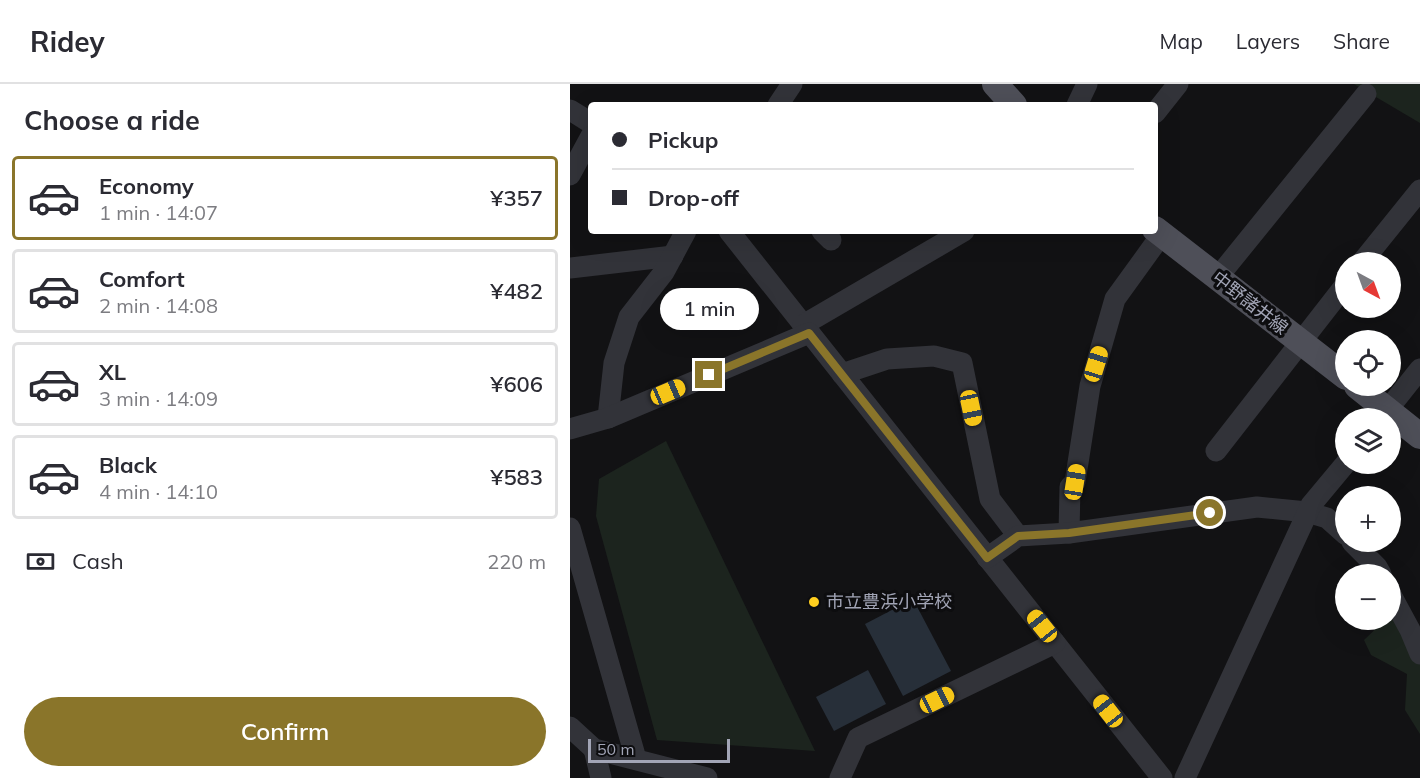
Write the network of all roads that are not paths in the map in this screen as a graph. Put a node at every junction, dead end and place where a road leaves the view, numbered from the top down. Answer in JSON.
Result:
{"nodes":[{"id":1,"x":792,"y":84,"type":"edge"},
{"id":2,"x":1087,"y":84,"type":"edge"},
{"id":3,"x":1178,"y":84,"type":"edge"},
{"id":4,"x":1366,"y":94,"type":"dead end"},
{"id":5,"x":780,"y":102,"type":"edge"},
{"id":6,"x":1078,"y":102,"type":"edge"},
{"id":7,"x":1158,"y":109,"type":"edge"},
{"id":8,"x":570,"y":110,"type":"edge"},
{"id":9,"x":588,"y":121,"type":"edge"},
{"id":10,"x":588,"y":142,"type":"edge"},
{"id":11,"x":570,"y":175,"type":"edge"},
{"id":12,"x":1420,"y":190,"type":"edge"},
{"id":13,"x":1159,"y":231,"type":"edge"},
{"id":14,"x":684,"y":234,"type":"edge"},
{"id":15,"x":731,"y":234,"type":"edge"},
{"id":16,"x":959,"y":234,"type":"edge"},
{"id":17,"x":1157,"y":234,"type":"edge"},
{"id":18,"x":1370,"y":252,"type":"edge"},
{"id":19,"x":672,"y":256,"type":"junction"},
{"id":20,"x":570,"y":268,"type":"edge"},
{"id":21,"x":1218,"y":277,"type":"junction"},
{"id":22,"x":1335,"y":298,"type":"edge"},
{"id":23,"x":806,"y":329,"type":"junction"},
{"id":24,"x":1300,"y":342,"type":"junction"},
{"id":25,"x":1335,"y":368,"type":"edge"},
{"id":26,"x":1420,"y":369,"type":"edge"},
{"id":27,"x":842,"y":374,"type":"junction"},
{"id":28,"x":1367,"y":396,"type":"edge"},
{"id":29,"x":1379,"y":408,"type":"edge"},
{"id":30,"x":1390,"y":408,"type":"edge"},
{"id":31,"x":608,"y":418,"type":"junction"},
{"id":32,"x":1401,"y":424,"type":"edge"},
{"id":33,"x":570,"y":429,"type":"edge"},
{"id":34,"x":1420,"y":436,"type":"edge"},
{"id":35,"x":1216,"y":451,"type":"dead end"},
{"id":36,"x":1337,"y":474,"type":"edge"},
{"id":37,"x":1307,"y":512,"type":"junction"},
{"id":38,"x":1335,"y":525,"type":"edge"},
{"id":39,"x":570,"y":528,"type":"edge"},
{"id":40,"x":1069,"y":533,"type":"junction"},
{"id":41,"x":1018,"y":536,"type":"junction"},
{"id":42,"x":1362,"y":552,"type":"edge"},
{"id":43,"x":987,"y":558,"type":"junction"},
{"id":44,"x":1374,"y":564,"type":"edge"},
{"id":45,"x":1401,"y":613,"type":"edge"},
{"id":46,"x":1055,"y":643,"type":"junction"},
{"id":47,"x":1420,"y":654,"type":"edge"},
{"id":48,"x":570,"y":727,"type":"edge"},
{"id":49,"x":594,"y":749,"type":"junction"},
{"id":50,"x":636,"y":759,"type":"junction"},
{"id":51,"x":601,"y":778,"type":"edge"},
{"id":52,"x":707,"y":778,"type":"edge"},
{"id":53,"x":840,"y":778,"type":"edge"},
{"id":54,"x":1162,"y":778,"type":"edge"},
{"id":55,"x":1185,"y":778,"type":"edge"}],
"edges":[{"from":1,"to":5,"type":"street"},
{"from":2,"to":6,"type":"street"},
{"from":3,"to":7,"type":"street"},
{"from":4,"to":21,"type":"street"},
{"from":8,"to":9,"type":"street"},
{"from":10,"to":11,"type":"street"},
{"from":12,"to":18,"type":"street"},
{"from":13,"to":21,"type":"main road","name":"中野諸井線"},
{"from":14,"to":19,"type":"street"},
{"from":15,"to":23,"type":"street"},
{"from":16,"to":23,"type":"street"},
{"from":17,"to":40,"type":"street"},
{"from":19,"to":20,"type":"street"},
{"from":19,"to":31,"type":"street"},
{"from":21,"to":24,"type":"main road","name":"中野諸井線"},
{"from":22,"to":24,"type":"street"},
{"from":23,"to":27,"type":"street"},
{"from":23,"to":31,"type":"street"},
{"from":24,"to":25,"type":"main road","name":"中野諸井線"},
{"from":24,"to":35,"type":"street"},
{"from":26,"to":30,"type":"street"},
{"from":27,"to":41,"type":"street"},
{"from":27,"to":43,"type":"street"},
{"from":28,"to":29,"type":"main road"},
{"from":31,"to":33,"type":"street"},
{"from":32,"to":34,"type":"main road"},
{"from":36,"to":37,"type":"street"},
{"from":37,"to":38,"type":"street"},
{"from":37,"to":40,"type":"street"},
{"from":37,"to":55,"type":"street"},
{"from":39,"to":50,"type":"street"},
{"from":40,"to":41,"type":"street"},
{"from":41,"to":43,"type":"street"},
{"from":42,"to":44,"type":"street"},
{"from":43,"to":46,"type":"street"},
{"from":45,"to":47,"type":"street"},
{"from":46,"to":53,"type":"street"},
{"from":46,"to":54,"type":"street"},
{"from":48,"to":49,"type":"street"},
{"from":49,"to":50,"type":"street"},
{"from":49,"to":51,"type":"street"},
{"from":50,"to":52,"type":"street"}]}
